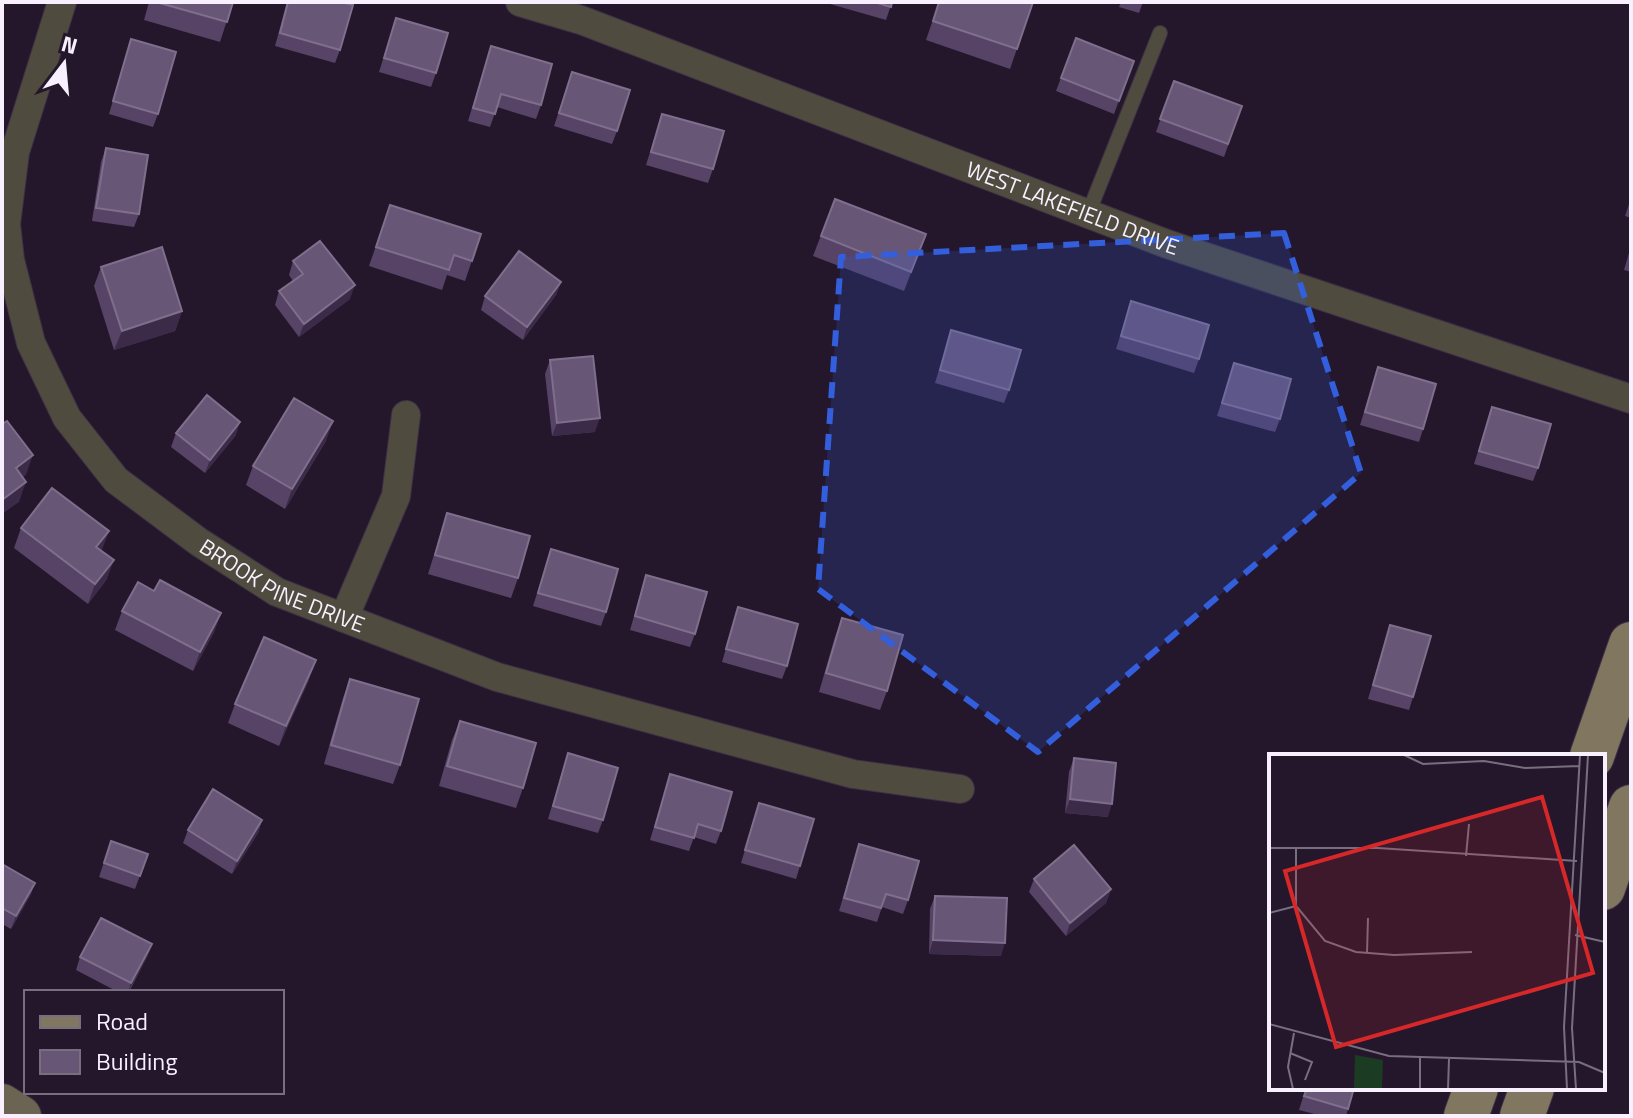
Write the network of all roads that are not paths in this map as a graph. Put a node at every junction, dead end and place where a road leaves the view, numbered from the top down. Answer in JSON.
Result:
{"nodes":[{"id":1,"x":62,"y":2,"type":"edge"},
{"id":2,"x":520,"y":2,"type":"edge"},
{"id":3,"x":1160,"y":33,"type":"dead end"},
{"id":4,"x":1088,"y":214,"type":"junction"},
{"id":5,"x":4,"y":224,"type":"edge"},
{"id":6,"x":1631,"y":399,"type":"edge"},
{"id":7,"x":406,"y":415,"type":"dead end"},
{"id":8,"x":344,"y":618,"type":"junction"},
{"id":9,"x":1631,"y":644,"type":"edge"},
{"id":10,"x":1593,"y":754,"type":"edge"},
{"id":11,"x":960,"y":789,"type":"dead end"},
{"id":12,"x":1631,"y":807,"type":"edge"},
{"id":13,"x":1609,"y":873,"type":"edge"},
{"id":14,"x":1475,"y":1090,"type":"edge"},
{"id":15,"x":1531,"y":1090,"type":"edge"},
{"id":16,"x":2,"y":1104,"type":"edge"},
{"id":17,"x":21,"y":1116,"type":"edge"},
{"id":18,"x":1466,"y":1116,"type":"edge"},
{"id":19,"x":1522,"y":1116,"type":"edge"}],
"edges":[{"from":1,"to":5,"type":"street","name":"BROOK PINE DRIVE"},
{"from":2,"to":4,"type":"street","name":"WEST LAKEFIELD DRIVE"},
{"from":3,"to":4,"type":"lane"},
{"from":4,"to":6,"type":"street","name":"WEST LAKEFIELD DRIVE"},
{"from":5,"to":8,"type":"street","name":"BROOK PINE DRIVE"},
{"from":7,"to":8,"type":"street"},
{"from":8,"to":11,"type":"street","name":"BROOK PINE DRIVE"},
{"from":9,"to":10,"type":"main road"},
{"from":12,"to":13,"type":"main road"},
{"from":14,"to":18,"type":"main road"},
{"from":15,"to":19,"type":"main road"},
{"from":16,"to":17,"type":"street"}]}
